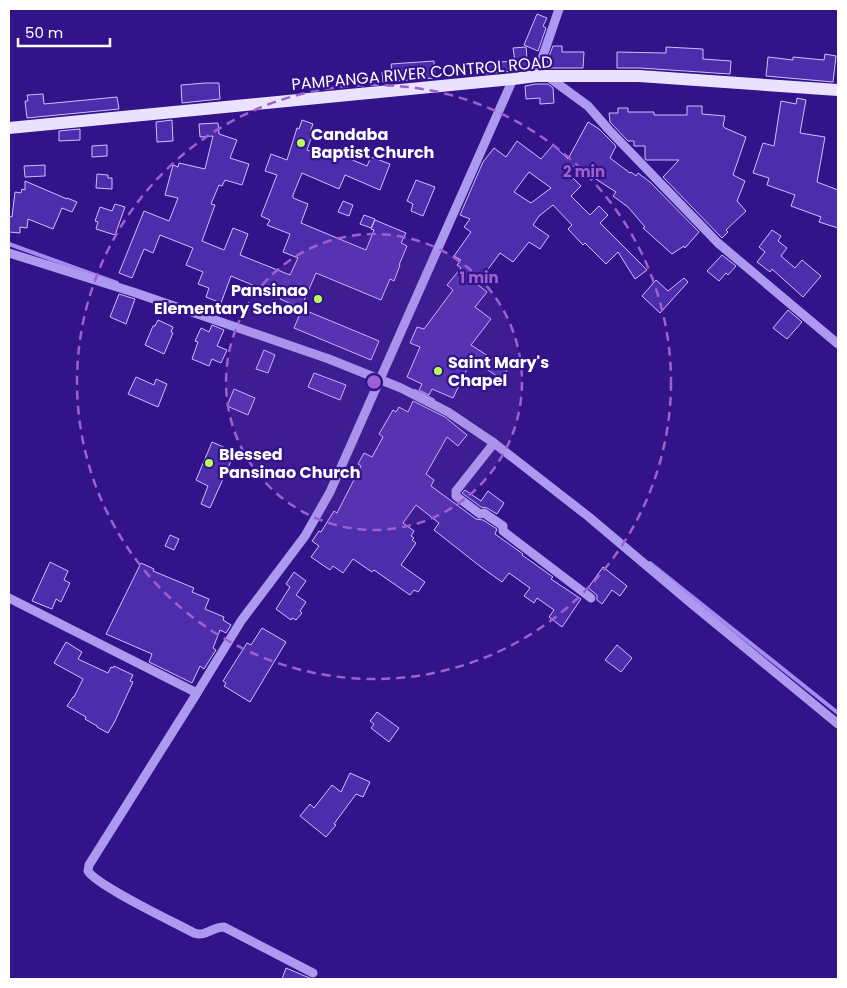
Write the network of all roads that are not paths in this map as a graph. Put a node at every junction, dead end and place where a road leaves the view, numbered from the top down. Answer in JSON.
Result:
{"nodes":[{"id":1,"x":560,"y":9,"type":"edge"},
{"id":2,"x":541,"y":76,"type":"junction"},
{"id":3,"x":513,"y":79,"type":"junction"},
{"id":4,"x":838,"y":90,"type":"edge"},
{"id":5,"x":9,"y":128,"type":"edge"},
{"id":6,"x":9,"y":253,"type":"edge"},
{"id":7,"x":838,"y":344,"type":"edge"},
{"id":8,"x":380,"y":380,"type":"junction"},
{"id":9,"x":494,"y":443,"type":"junction"},
{"id":10,"x":9,"y":598,"type":"edge"},
{"id":11,"x":591,"y":598,"type":"dead end"},
{"id":12,"x":197,"y":693,"type":"junction"},
{"id":13,"x":838,"y":724,"type":"edge"},
{"id":14,"x":313,"y":973,"type":"dead end"}],
"edges":[{"from":1,"to":2,"type":"street"},
{"from":2,"to":3,"type":"main road","name":"PAMPANGA RIVER CONTROL ROAD"},
{"from":2,"to":4,"type":"main road","name":"PAMPANGA RIVER CONTROL ROAD"},
{"from":2,"to":7,"type":"street"},
{"from":3,"to":5,"type":"main road","name":"PAMPANGA RIVER CONTROL ROAD"},
{"from":3,"to":8,"type":"street"},
{"from":6,"to":8,"type":"street"},
{"from":8,"to":9,"type":"street"},
{"from":8,"to":12,"type":"street"},
{"from":9,"to":11,"type":"street"},
{"from":9,"to":13,"type":"street"},
{"from":10,"to":12,"type":"street"},
{"from":12,"to":14,"type":"street"}]}
